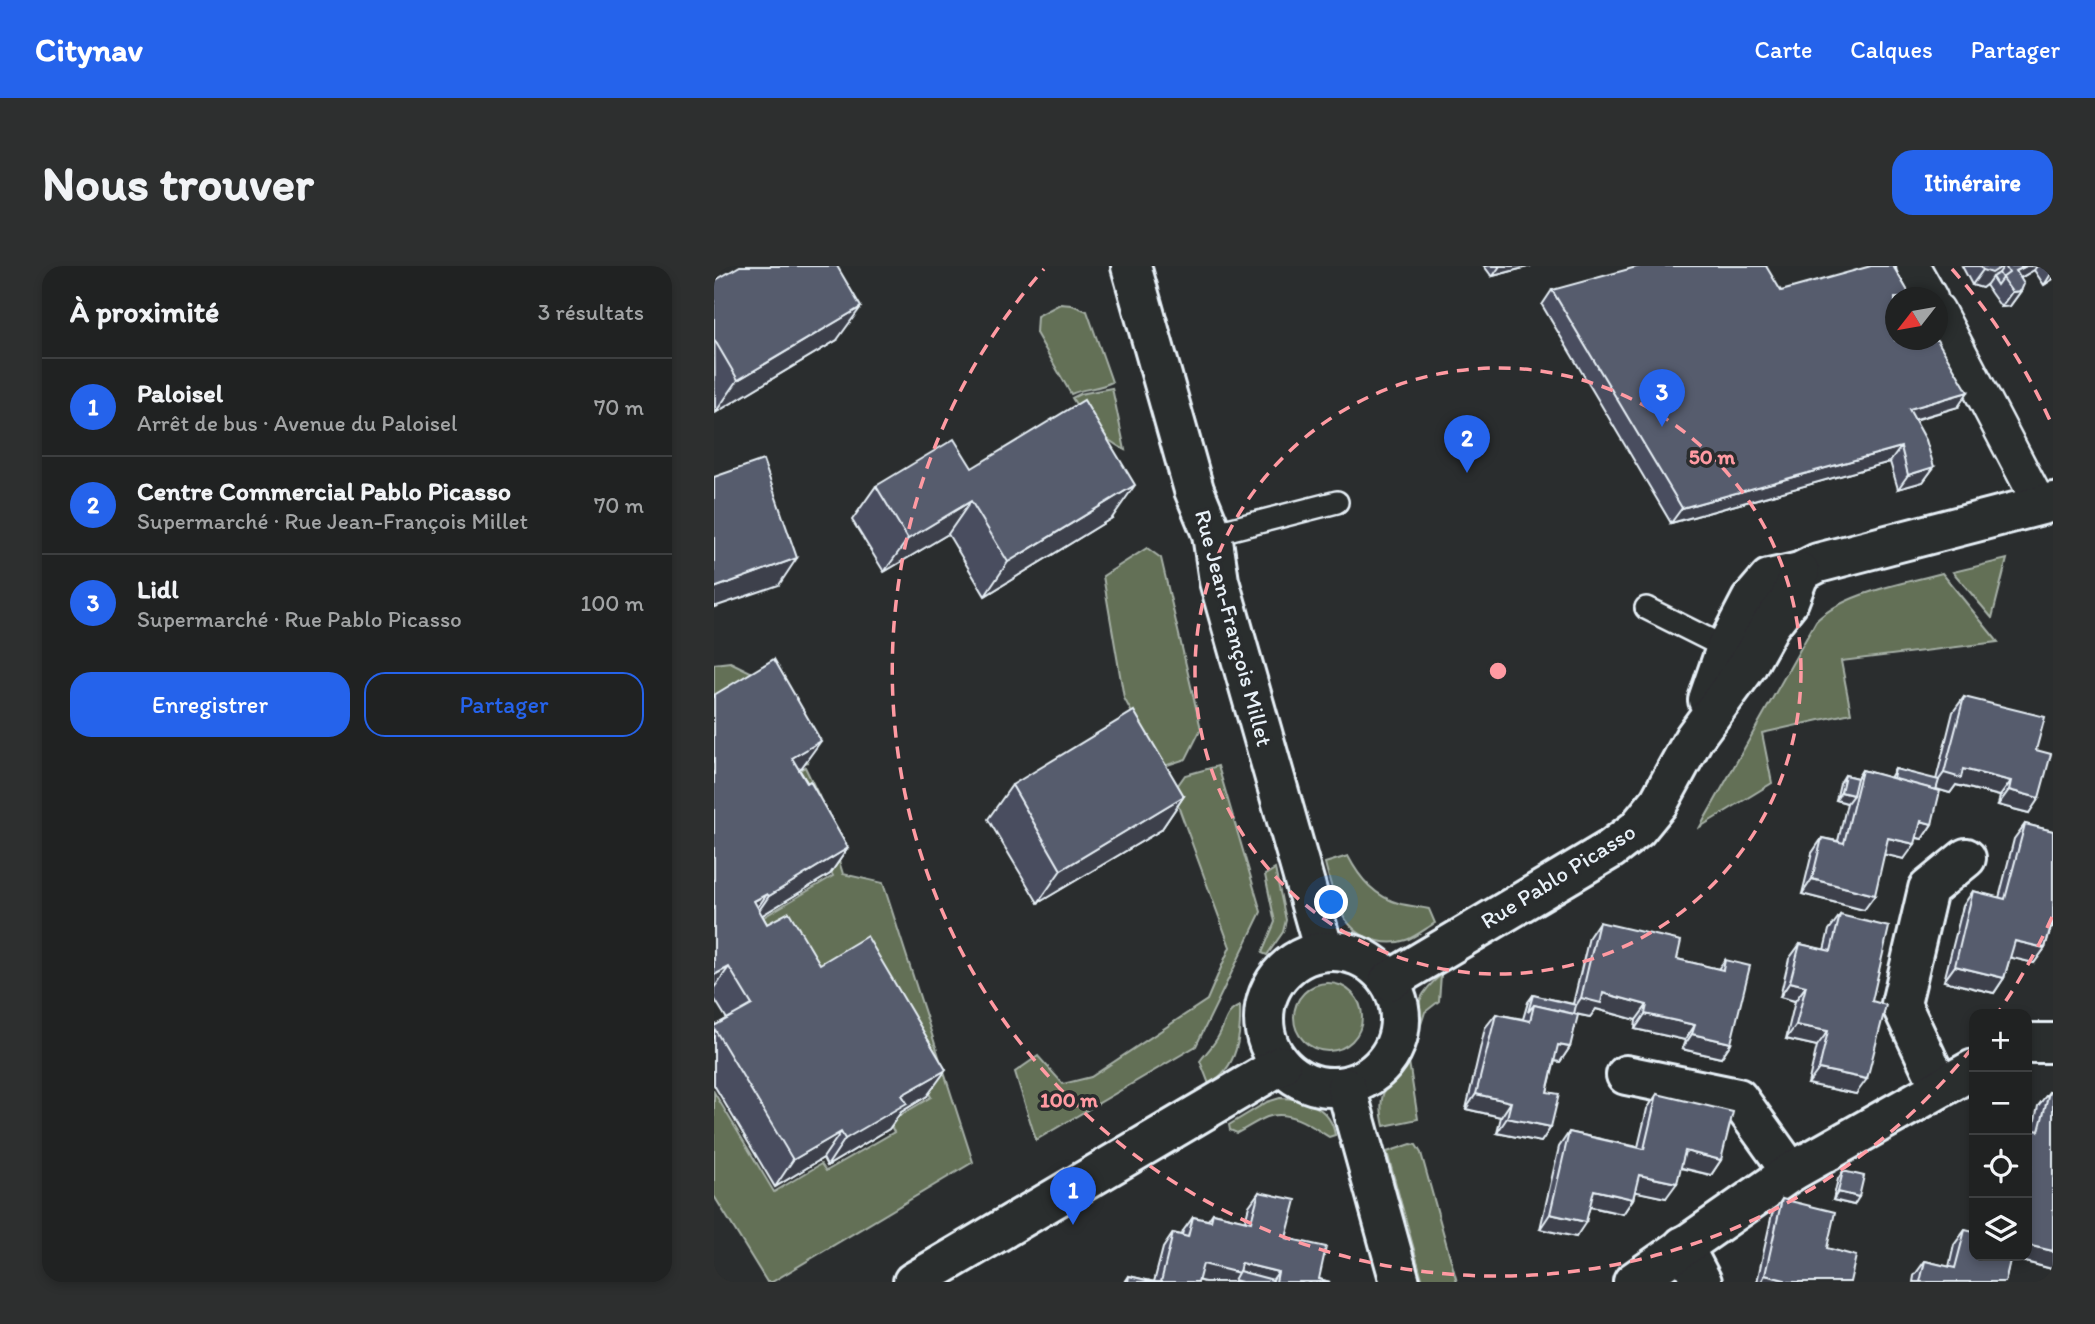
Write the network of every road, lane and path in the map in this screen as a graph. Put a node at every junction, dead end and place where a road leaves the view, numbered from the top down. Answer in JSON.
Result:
{"nodes":[{"id":1,"x":1131,"y":266,"type":"edge"},
{"id":2,"x":1913,"y":266,"type":"edge"},
{"id":3,"x":1925,"y":287,"type":"edge"},
{"id":4,"x":1948,"y":329,"type":"edge"},
{"id":5,"x":1337,"y":502,"type":"dead end"},
{"id":6,"x":2047,"y":504,"type":"edge"},
{"id":7,"x":1212,"y":534,"type":"junction"},
{"id":8,"x":1800,"y":572,"type":"junction"},
{"id":9,"x":1646,"y":608,"type":"dead end"},
{"id":10,"x":1726,"y":648,"type":"junction"},
{"id":11,"x":1694,"y":738,"type":"junction"},
{"id":12,"x":1966,"y":858,"type":"dead end"},
{"id":13,"x":1324,"y":951,"type":"junction"},
{"id":14,"x":1389,"y":981,"type":"junction"},
{"id":15,"x":2032,"y":1043,"type":"edge"},
{"id":16,"x":2053,"y":1043,"type":"edge"},
{"id":17,"x":1281,"y":1065,"type":"junction"},
{"id":18,"x":1969,"y":1072,"type":"edge"},
{"id":19,"x":1626,"y":1075,"type":"dead end"},
{"id":20,"x":1346,"y":1087,"type":"junction"},
{"id":21,"x":1940,"y":1087,"type":"junction"},
{"id":22,"x":1791,"y":1172,"type":"junction"},
{"id":23,"x":1683,"y":1246,"type":"junction"},
{"id":24,"x":913,"y":1282,"type":"edge"},
{"id":25,"x":1400,"y":1282,"type":"edge"},
{"id":26,"x":1633,"y":1282,"type":"edge"},
{"id":27,"x":1702,"y":1282,"type":"edge"}],
"edges":[{"from":1,"to":7,"type":"street","name":"Rue Jean-François Millet"},
{"from":2,"to":3,"type":"street"},
{"from":4,"to":6,"type":"street"},
{"from":5,"to":7,"type":"lane"},
{"from":6,"to":8,"type":"street","name":"Rue Pablo Picasso"},
{"from":7,"to":13,"type":"street","name":"Rue Jean-François Millet"},
{"from":8,"to":10,"type":"street","name":"Rue Pablo Picasso"},
{"from":8,"to":11,"type":"street","name":"Rue Pablo Picasso"},
{"from":9,"to":10,"type":"lane"},
{"from":10,"to":11,"type":"street","name":"Rue Pablo Picasso"},
{"from":11,"to":14,"type":"street","name":"Rue Pablo Picasso"},
{"from":12,"to":21,"type":"street"},
{"from":13,"to":14,"type":"street"},
{"from":13,"to":17,"type":"street"},
{"from":14,"to":20,"type":"street"},
{"from":15,"to":16,"type":"street"},
{"from":17,"to":20,"type":"street"},
{"from":17,"to":24,"type":"street"},
{"from":18,"to":21,"type":"street"},
{"from":19,"to":22,"type":"street"},
{"from":20,"to":25,"type":"street"},
{"from":21,"to":22,"type":"street"},
{"from":22,"to":23,"type":"street"},
{"from":23,"to":26,"type":"street"},
{"from":23,"to":27,"type":"street"}]}
